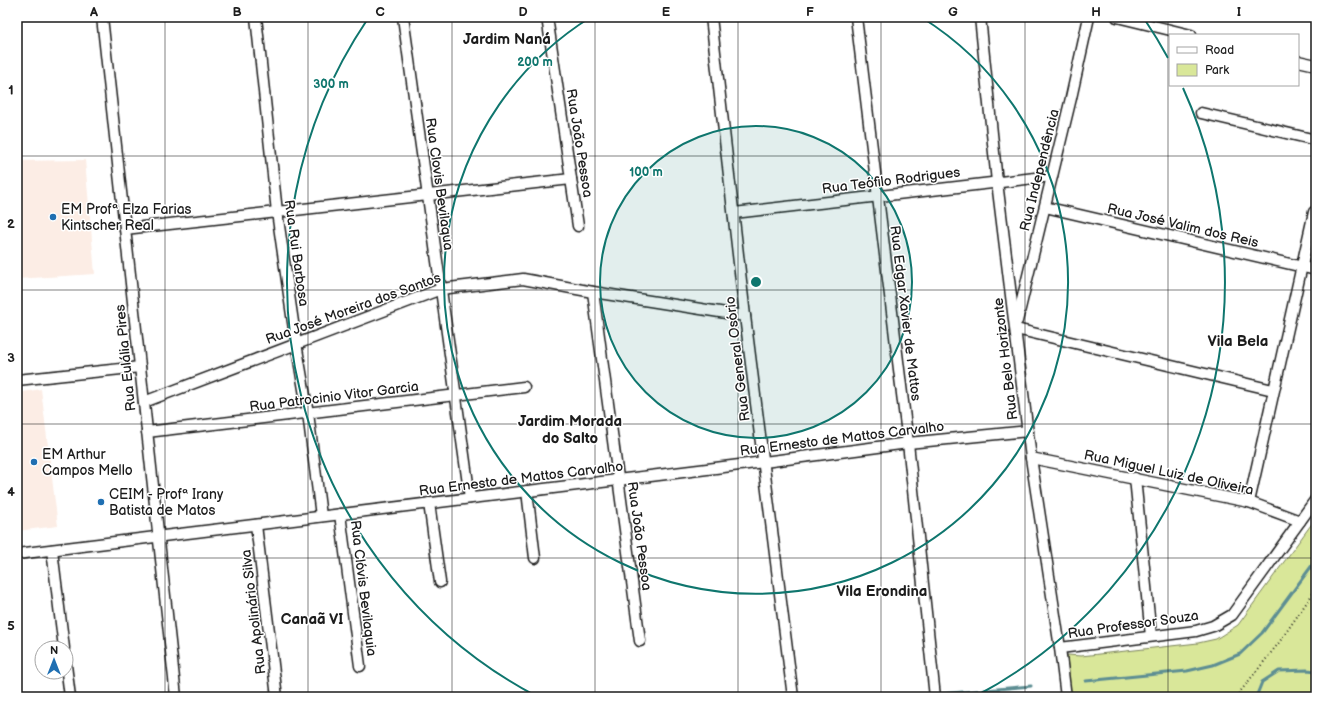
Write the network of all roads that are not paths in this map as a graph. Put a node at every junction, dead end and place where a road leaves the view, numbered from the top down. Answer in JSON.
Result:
{"nodes":[{"id":1,"x":102,"y":17,"type":"edge"},
{"id":2,"x":256,"y":17,"type":"edge"},
{"id":3,"x":403,"y":17,"type":"edge"},
{"id":4,"x":547,"y":17,"type":"edge"},
{"id":5,"x":710,"y":17,"type":"edge"},
{"id":6,"x":856,"y":17,"type":"edge"},
{"id":7,"x":980,"y":17,"type":"edge"},
{"id":8,"x":1089,"y":17,"type":"edge"},
{"id":9,"x":1117,"y":17,"type":"edge"},
{"id":10,"x":1187,"y":34,"type":"edge"},
{"id":11,"x":1299,"y":61,"type":"edge"},
{"id":12,"x":1316,"y":65,"type":"edge"},
{"id":13,"x":1201,"y":113,"type":"dead end"},
{"id":14,"x":1316,"y":140,"type":"edge"},
{"id":15,"x":1052,"y":176,"type":"junction"},
{"id":16,"x":571,"y":179,"type":"junction"},
{"id":17,"x":997,"y":182,"type":"junction"},
{"id":18,"x":428,"y":195,"type":"junction"},
{"id":19,"x":877,"y":195,"type":"junction"},
{"id":20,"x":1045,"y":207,"type":"junction"},
{"id":21,"x":277,"y":212,"type":"junction"},
{"id":22,"x":1314,"y":212,"type":"dead end"},
{"id":23,"x":734,"y":213,"type":"junction"},
{"id":24,"x":578,"y":226,"type":"dead end"},
{"id":25,"x":125,"y":229,"type":"junction"},
{"id":26,"x":1302,"y":267,"type":"junction"},
{"id":27,"x":1316,"y":270,"type":"edge"},
{"id":28,"x":441,"y":289,"type":"junction"},
{"id":29,"x":593,"y":292,"type":"junction"},
{"id":30,"x":745,"y":316,"type":"junction"},
{"id":31,"x":1016,"y":329,"type":"junction"},
{"id":32,"x":296,"y":344,"type":"junction"},
{"id":33,"x":140,"y":367,"type":"junction"},
{"id":34,"x":17,"y":380,"type":"edge"},
{"id":35,"x":524,"y":387,"type":"dead end"},
{"id":36,"x":1273,"y":390,"type":"junction"},
{"id":37,"x":456,"y":395,"type":"junction"},
{"id":38,"x":144,"y":402,"type":"junction"},
{"id":39,"x":308,"y":413,"type":"junction"},
{"id":40,"x":1028,"y":431,"type":"junction"},
{"id":41,"x":147,"y":432,"type":"junction"},
{"id":42,"x":908,"y":443,"type":"junction"},
{"id":43,"x":1031,"y":458,"type":"junction"},
{"id":44,"x":764,"y":462,"type":"junction"},
{"id":45,"x":1135,"y":478,"type":"junction"},
{"id":46,"x":618,"y":480,"type":"junction"},
{"id":47,"x":527,"y":491,"type":"junction"},
{"id":48,"x":470,"y":498,"type":"junction"},
{"id":49,"x":1316,"y":499,"type":"edge"},
{"id":50,"x":1249,"y":502,"type":"junction"},
{"id":51,"x":430,"y":503,"type":"junction"},
{"id":52,"x":340,"y":514,"type":"junction"},
{"id":53,"x":321,"y":516,"type":"junction"},
{"id":54,"x":1300,"y":522,"type":"junction"},
{"id":55,"x":256,"y":525,"type":"junction"},
{"id":56,"x":158,"y":537,"type":"junction"},
{"id":57,"x":52,"y":550,"type":"junction"},
{"id":58,"x":17,"y":554,"type":"edge"},
{"id":59,"x":535,"y":558,"type":"dead end"},
{"id":60,"x":440,"y":582,"type":"dead end"},
{"id":61,"x":1151,"y":636,"type":"junction"},
{"id":62,"x":63,"y":640,"type":"edge"},
{"id":63,"x":640,"y":641,"type":"dead end"},
{"id":64,"x":1060,"y":648,"type":"junction"},
{"id":65,"x":360,"y":666,"type":"dead end"},
{"id":66,"x":68,"y":680,"type":"edge"},
{"id":67,"x":70,"y":697,"type":"edge"},
{"id":68,"x":176,"y":697,"type":"edge"},
{"id":69,"x":277,"y":697,"type":"edge"},
{"id":70,"x":792,"y":697,"type":"edge"},
{"id":71,"x":935,"y":697,"type":"edge"},
{"id":72,"x":1066,"y":697,"type":"edge"}],
"edges":[{"from":1,"to":25,"type":"street","name":"Rua Eulália Pires"},
{"from":2,"to":21,"type":"street","name":"Rua Rui Barbosa"},
{"from":3,"to":18,"type":"street","name":"Rua Clovis Bevilaqua"},
{"from":4,"to":16,"type":"street","name":"Rua João Pessoa"},
{"from":5,"to":23,"type":"street","name":"Rua General Osório"},
{"from":6,"to":19,"type":"street","name":"Rua Edgar Xavier de Mattos"},
{"from":7,"to":17,"type":"street","name":"Rua Belo Horizonte"},
{"from":8,"to":15,"type":"street","name":"Rua Independência"},
{"from":9,"to":10,"type":"street"},
{"from":11,"to":12,"type":"street"},
{"from":13,"to":14,"type":"street"},
{"from":15,"to":17,"type":"street","name":"Rua Teófilo Rodrigues"},
{"from":15,"to":20,"type":"street","name":"Rua Independência"},
{"from":16,"to":18,"type":"street"},
{"from":16,"to":24,"type":"street","name":"Rua João Pessoa"},
{"from":17,"to":19,"type":"street","name":"Rua Teófilo Rodrigues"},
{"from":17,"to":31,"type":"street","name":"Rua Belo Horizonte"},
{"from":18,"to":21,"type":"street"},
{"from":18,"to":28,"type":"street","name":"Rua Clovis Bevilaqua"},
{"from":19,"to":23,"type":"street","name":"Rua Teófilo Rodrigues"},
{"from":19,"to":42,"type":"street","name":"Rua Edgar Xavier de Mattos"},
{"from":20,"to":26,"type":"street","name":"Rua José Valim dos Reis"},
{"from":20,"to":31,"type":"street","name":"Rua Independência"},
{"from":21,"to":25,"type":"street"},
{"from":21,"to":32,"type":"street","name":"Rua Rui Barbosa"},
{"from":22,"to":26,"type":"street"},
{"from":23,"to":30,"type":"street","name":"Rua General Osório"},
{"from":25,"to":33,"type":"street","name":"Rua Eulália Pires"},
{"from":26,"to":27,"type":"street","name":"Rua José Valim dos Reis"},
{"from":26,"to":36,"type":"street"},
{"from":28,"to":29,"type":"street","name":"Rua José Moreira dos Santos"},
{"from":28,"to":32,"type":"street","name":"Rua José Moreira dos Santos"},
{"from":28,"to":37,"type":"street","name":"Rua Clovis Bevilaqua"},
{"from":29,"to":30,"type":"street","name":"Rua José Moreira dos Santos"},
{"from":29,"to":46,"type":"street","name":"Rua João Pessoa"},
{"from":30,"to":44,"type":"street","name":"Rua General Osório"},
{"from":31,"to":36,"type":"street"},
{"from":31,"to":40,"type":"street","name":"Rua Belo Horizonte"},
{"from":32,"to":38,"type":"street","name":"Rua José Moreira dos Santos"},
{"from":32,"to":39,"type":"street","name":"Rua Rui Barbosa"},
{"from":33,"to":34,"type":"street"},
{"from":33,"to":38,"type":"street","name":"Rua Eulália Pires"},
{"from":35,"to":37,"type":"street","name":"Rua Patrocinio Vitor Garcia"},
{"from":36,"to":50,"type":"street"},
{"from":37,"to":39,"type":"street","name":"Rua Patrocinio Vitor Garcia"},
{"from":37,"to":48,"type":"street","name":"Rua Clovis Bevilaqua"},
{"from":38,"to":41,"type":"street","name":"Rua Eulália Pires"},
{"from":39,"to":41,"type":"street","name":"Rua Patrocinio Vitor Garcia"},
{"from":39,"to":53,"type":"street","name":"Rua Rui Barbosa"},
{"from":40,"to":42,"type":"street","name":"Rua Ernesto de Mattos Carvalho"},
{"from":40,"to":43,"type":"street","name":"Rua Belo Horizonte"},
{"from":41,"to":56,"type":"street","name":"Rua Eulália Pires"},
{"from":42,"to":44,"type":"street","name":"Rua Ernesto de Mattos Carvalho"},
{"from":42,"to":71,"type":"street","name":"Rua Edgar Xavier de Mattos"},
{"from":43,"to":45,"type":"street","name":"Rua Miguel Luiz de Oliveira"},
{"from":43,"to":64,"type":"street","name":"Rua Belo Horizonte"},
{"from":44,"to":46,"type":"street","name":"Rua Ernesto de Mattos Carvalho"},
{"from":44,"to":70,"type":"street","name":"Rua General Osório"},
{"from":45,"to":50,"type":"street","name":"Rua Miguel Luiz de Oliveira"},
{"from":45,"to":61,"type":"street"},
{"from":46,"to":47,"type":"street","name":"Rua Ernesto de Mattos Carvalho"},
{"from":46,"to":63,"type":"street","name":"Rua João Pessoa"},
{"from":47,"to":48,"type":"street","name":"Rua Ernesto de Mattos Carvalho"},
{"from":47,"to":59,"type":"street"},
{"from":48,"to":51,"type":"street","name":"Rua Ernesto de Mattos Carvalho"},
{"from":49,"to":54,"type":"street","name":"Rua Professor Souza"},
{"from":50,"to":54,"type":"street","name":"Rua Miguel Luiz de Oliveira"},
{"from":51,"to":52,"type":"street","name":"Rua Ernesto de Mattos Carvalho"},
{"from":51,"to":60,"type":"street"},
{"from":52,"to":53,"type":"street","name":"Rua Ernesto de Mattos Carvalho"},
{"from":52,"to":65,"type":"street","name":"Rua Clóvis Bevilaquia"},
{"from":53,"to":55,"type":"street","name":"Rua Ernesto de Mattos Carvalho"},
{"from":54,"to":61,"type":"street","name":"Rua Professor Souza"},
{"from":55,"to":56,"type":"street","name":"Rua Ernesto de Mattos Carvalho"},
{"from":55,"to":69,"type":"street","name":"Rua Apolinário Silva"},
{"from":56,"to":57,"type":"street","name":"Rua Ernesto de Mattos Carvalho"},
{"from":56,"to":68,"type":"street","name":"Rua Eulália Pires"},
{"from":57,"to":58,"type":"street","name":"Rua Ernesto de Mattos Carvalho"},
{"from":57,"to":62,"type":"street"},
{"from":61,"to":64,"type":"street","name":"Rua Professor Souza"},
{"from":64,"to":72,"type":"street","name":"Rua Belo Horizonte"},
{"from":66,"to":67,"type":"street"}]}
